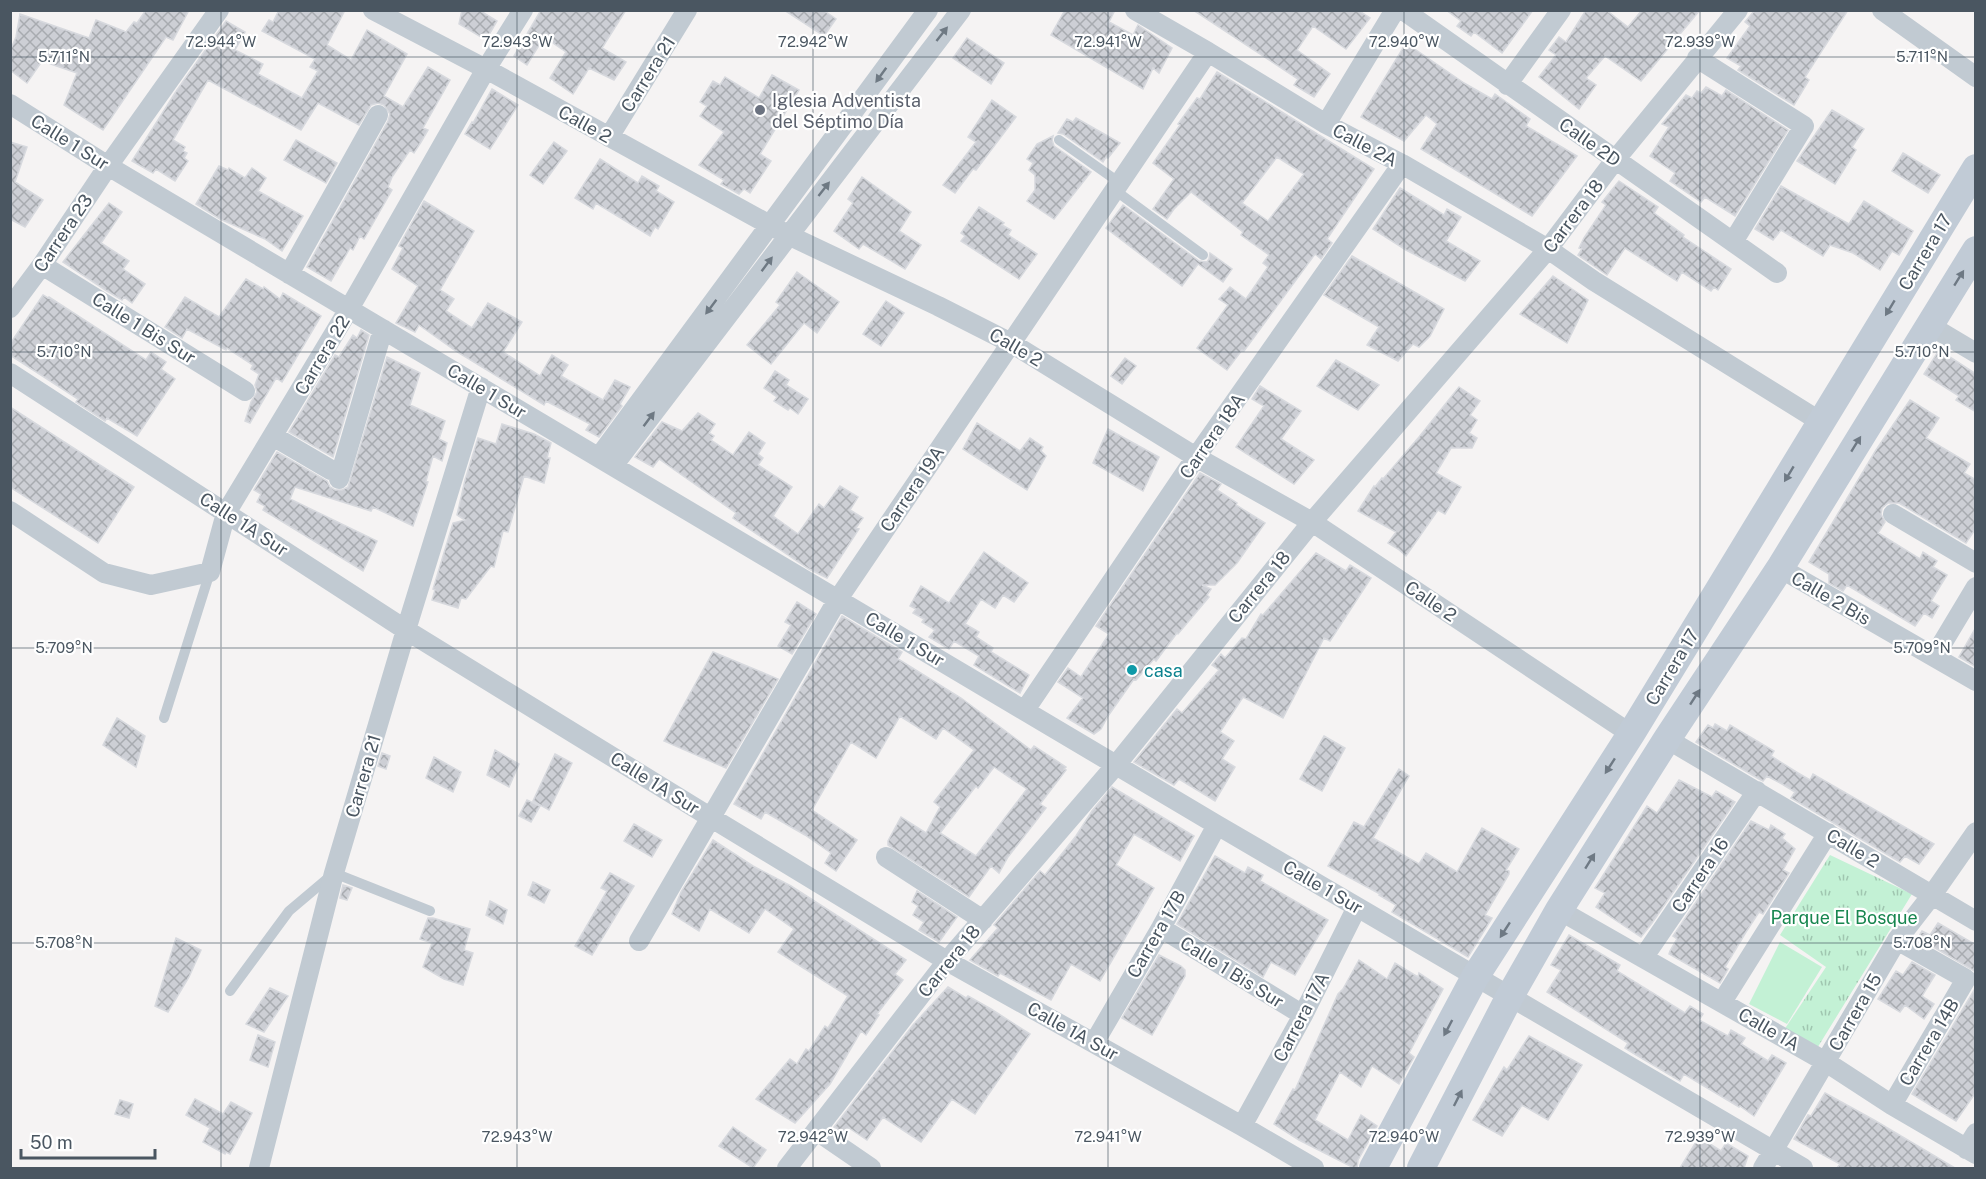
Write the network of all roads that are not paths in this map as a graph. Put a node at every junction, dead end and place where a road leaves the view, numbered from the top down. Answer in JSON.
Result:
{"nodes":[{"id":1,"x":219,"y":10,"type":"edge"},
{"id":2,"x":373,"y":10,"type":"edge"},
{"id":3,"x":523,"y":10,"type":"edge"},
{"id":4,"x":687,"y":10,"type":"edge"},
{"id":5,"x":928,"y":10,"type":"edge"},
{"id":6,"x":961,"y":10,"type":"edge"},
{"id":7,"x":1135,"y":10,"type":"edge"},
{"id":8,"x":1395,"y":10,"type":"edge"},
{"id":9,"x":1403,"y":10,"type":"edge"},
{"id":10,"x":1561,"y":10,"type":"edge"},
{"id":11,"x":1738,"y":10,"type":"edge"},
{"id":12,"x":1882,"y":11,"type":"edge"},
{"id":13,"x":1169,"y":19,"type":"edge"},
{"id":14,"x":1208,"y":52,"type":"junction"},
{"id":15,"x":1697,"y":58,"type":"junction"},
{"id":16,"x":486,"y":69,"type":"junction"},
{"id":17,"x":1976,"y":77,"type":"edge"},
{"id":18,"x":1507,"y":84,"type":"junction"},
{"id":19,"x":10,"y":104,"type":"edge"},
{"id":20,"x":378,"y":115,"type":"dead end"},
{"id":21,"x":1326,"y":124,"type":"junction"},
{"id":22,"x":609,"y":137,"type":"junction"},
{"id":23,"x":1059,"y":140,"type":"dead end"},
{"id":24,"x":1615,"y":160,"type":"junction"},
{"id":25,"x":1402,"y":164,"type":"junction"},
{"id":26,"x":108,"y":166,"type":"junction"},
{"id":27,"x":1976,"y":168,"type":"edge"},
{"id":28,"x":1118,"y":187,"type":"junction"},
{"id":29,"x":771,"y":226,"type":"junction"},
{"id":30,"x":788,"y":236,"type":"junction"},
{"id":31,"x":1733,"y":242,"type":"junction"},
{"id":32,"x":1548,"y":249,"type":"junction"},
{"id":33,"x":1976,"y":250,"type":"edge"},
{"id":34,"x":1203,"y":255,"type":"dead end"},
{"id":35,"x":42,"y":265,"type":"junction"},
{"id":36,"x":1778,"y":273,"type":"dead end"},
{"id":37,"x":289,"y":274,"type":"junction"},
{"id":38,"x":10,"y":308,"type":"edge"},
{"id":39,"x":349,"y":309,"type":"junction"},
{"id":40,"x":1929,"y":325,"type":"junction"},
{"id":41,"x":383,"y":329,"type":"junction"},
{"id":42,"x":1011,"y":343,"type":"junction"},
{"id":43,"x":1976,"y":353,"type":"edge"},
{"id":44,"x":10,"y":373,"type":"edge"},
{"id":45,"x":482,"y":387,"type":"junction"},
{"id":46,"x":245,"y":391,"type":"dead end"},
{"id":47,"x":1821,"y":422,"type":"junction"},
{"id":48,"x":273,"y":436,"type":"junction"},
{"id":49,"x":1196,"y":457,"type":"junction"},
{"id":50,"x":606,"y":461,"type":"junction"},
{"id":51,"x":10,"y":511,"type":"edge"},
{"id":52,"x":226,"y":513,"type":"junction"},
{"id":53,"x":1893,"y":514,"type":"dead end"},
{"id":54,"x":1312,"y":522,"type":"junction"},
{"id":55,"x":1976,"y":563,"type":"edge"},
{"id":56,"x":1780,"y":568,"type":"junction"},
{"id":57,"x":210,"y":572,"type":"junction"},
{"id":58,"x":1976,"y":587,"type":"edge"},
{"id":59,"x":838,"y":599,"type":"junction"},
{"id":60,"x":406,"y":630,"type":"junction"},
{"id":61,"x":1934,"y":657,"type":"junction"},
{"id":62,"x":1976,"y":681,"type":"edge"},
{"id":63,"x":1025,"y":710,"type":"junction"},
{"id":64,"x":164,"y":718,"type":"dead end"},
{"id":65,"x":1631,"y":734,"type":"junction"},
{"id":66,"x":1667,"y":739,"type":"junction"},
{"id":67,"x":1116,"y":765,"type":"junction"},
{"id":68,"x":1757,"y":791,"type":"junction"},
{"id":69,"x":710,"y":817,"type":"junction"},
{"id":70,"x":1217,"y":825,"type":"junction"},
{"id":71,"x":1976,"y":832,"type":"edge"},
{"id":72,"x":1828,"y":833,"type":"junction"},
{"id":73,"x":886,"y":857,"type":"dead end"},
{"id":74,"x":334,"y":873,"type":"junction"},
{"id":75,"x":1932,"y":895,"type":"junction"},
{"id":76,"x":1357,"y":907,"type":"junction"},
{"id":77,"x":1559,"y":910,"type":"junction"},
{"id":78,"x":430,"y":911,"type":"dead end"},
{"id":79,"x":983,"y":920,"type":"junction"},
{"id":80,"x":1976,"y":921,"type":"edge"},
{"id":81,"x":1161,"y":928,"type":"junction"},
{"id":82,"x":1897,"y":940,"type":"junction"},
{"id":83,"x":639,"y":941,"type":"dead end"},
{"id":84,"x":1643,"y":958,"type":"junction"},
{"id":85,"x":947,"y":961,"type":"junction"},
{"id":86,"x":1475,"y":977,"type":"junction"},
{"id":87,"x":230,"y":991,"type":"dead end"},
{"id":88,"x":1510,"y":996,"type":"junction"},
{"id":89,"x":1722,"y":1002,"type":"junction"},
{"id":90,"x":1303,"y":1015,"type":"junction"},
{"id":91,"x":1094,"y":1043,"type":"junction"},
{"id":92,"x":1826,"y":1062,"type":"junction"},
{"id":93,"x":1892,"y":1106,"type":"junction"},
{"id":94,"x":1242,"y":1125,"type":"junction"},
{"id":95,"x":817,"y":1131,"type":"junction"},
{"id":96,"x":1972,"y":1145,"type":"edge"},
{"id":97,"x":1773,"y":1151,"type":"junction"},
{"id":98,"x":259,"y":1168,"type":"edge"},
{"id":99,"x":787,"y":1168,"type":"edge"},
{"id":100,"x":871,"y":1168,"type":"edge"},
{"id":101,"x":1314,"y":1168,"type":"edge"},
{"id":102,"x":1373,"y":1168,"type":"edge"},
{"id":103,"x":1422,"y":1168,"type":"edge"},
{"id":104,"x":1763,"y":1168,"type":"edge"},
{"id":105,"x":1803,"y":1168,"type":"edge"}],
"edges":[{"from":1,"to":26,"type":"street","name":"Carrera 23"},
{"from":2,"to":16,"type":"street","name":"Calle 2"},
{"from":3,"to":16,"type":"street","name":"Carrera 22"},
{"from":4,"to":22,"type":"street","name":"Carrera 21"},
{"from":5,"to":29,"type":"street","one_way":true},
{"from":30,"to":6,"type":"street","one_way":true},
{"from":7,"to":13,"type":"street","name":"Calle 2A"},
{"from":8,"to":21,"type":"street"},
{"from":9,"to":18,"type":"street","name":"Calle 2D"},
{"from":10,"to":18,"type":"street"},
{"from":11,"to":15,"type":"street","name":"Carrera 18"},
{"from":12,"to":17,"type":"street"},
{"from":13,"to":14,"type":"street","name":"Calle 2A"},
{"from":14,"to":21,"type":"street","name":"Calle 2A"},
{"from":14,"to":28,"type":"street","name":"Carrera 19A"},
{"from":15,"to":24,"type":"street","name":"Carrera 18"},
{"from":15,"to":31,"type":"street"},
{"from":16,"to":22,"type":"street","name":"Calle 2"},
{"from":16,"to":39,"type":"street","name":"Carrera 22"},
{"from":18,"to":24,"type":"street","name":"Calle 2D"},
{"from":19,"to":26,"type":"street","name":"Calle 1 Sur"},
{"from":20,"to":37,"type":"street"},
{"from":21,"to":25,"type":"street","name":"Calle 2A"},
{"from":22,"to":29,"type":"street","name":"Calle 2"},
{"from":23,"to":28,"type":"lane"},
{"from":24,"to":31,"type":"street","name":"Calle 2D"},
{"from":24,"to":32,"type":"street","name":"Carrera 18"},
{"from":25,"to":32,"type":"street","name":"Calle 2A"},
{"from":25,"to":49,"type":"street","name":"Carrera 18A"},
{"from":26,"to":35,"type":"street","name":"Carrera 23"},
{"from":26,"to":37,"type":"street","name":"Calle 1 Sur"},
{"from":27,"to":47,"type":"street","name":"Carrera 17","one_way":true},
{"from":28,"to":34,"type":"lane"},
{"from":28,"to":42,"type":"street","name":"Carrera 19A"},
{"from":29,"to":30,"type":"street","name":"Calle 2"},
{"from":29,"to":50,"type":"street","one_way":true},
{"from":30,"to":42,"type":"street","name":"Calle 2"},
{"from":50,"to":30,"type":"street","one_way":true},
{"from":31,"to":36,"type":"street","name":"Calle 2D"},
{"from":32,"to":47,"type":"street","name":"Calle 2A"},
{"from":32,"to":54,"type":"street","name":"Carrera 18"},
{"from":40,"to":33,"type":"street","name":"Carrera 17","one_way":true},
{"from":35,"to":38,"type":"street","name":"Carrera 23"},
{"from":35,"to":46,"type":"street","name":"Calle 1 Bis Sur"},
{"from":37,"to":39,"type":"street","name":"Calle 1 Sur"},
{"from":39,"to":41,"type":"street","name":"Calle 1 Sur"},
{"from":39,"to":48,"type":"street","name":"Carrera 22"},
{"from":40,"to":43,"type":"street"},
{"from":56,"to":40,"type":"street","name":"Carrera 17","one_way":true},
{"from":41,"to":45,"type":"street","name":"Calle 1 Sur"},
{"from":41,"to":48,"type":"street"},
{"from":42,"to":49,"type":"street","name":"Calle 2"},
{"from":42,"to":59,"type":"street","name":"Carrera 19A"},
{"from":44,"to":52,"type":"street","name":"Calle 1A Sur"},
{"from":45,"to":50,"type":"street","name":"Calle 1 Sur"},
{"from":45,"to":60,"type":"street","name":"Carrera 21"},
{"from":47,"to":65,"type":"street","name":"Carrera 17","one_way":true},
{"from":48,"to":52,"type":"street","name":"Carrera 22"},
{"from":49,"to":54,"type":"street","name":"Calle 2"},
{"from":49,"to":63,"type":"street","name":"Carrera 18A"},
{"from":50,"to":59,"type":"street","name":"Calle 1 Sur"},
{"from":51,"to":57,"type":"street"},
{"from":52,"to":57,"type":"street","name":"Carrera 22"},
{"from":52,"to":60,"type":"street","name":"Calle 1A Sur"},
{"from":53,"to":55,"type":"street"},
{"from":54,"to":65,"type":"street","name":"Calle 2"},
{"from":54,"to":67,"type":"street","name":"Carrera 18"},
{"from":56,"to":61,"type":"street","name":"Calle 2 Bis"},
{"from":66,"to":56,"type":"street","name":"Carrera 17","one_way":true},
{"from":57,"to":64,"type":"lane","name":"Carrera 22"},
{"from":58,"to":61,"type":"street"},
{"from":59,"to":63,"type":"street","name":"Calle 1 Sur"},
{"from":59,"to":69,"type":"street","name":"Carrera 19A"},
{"from":60,"to":69,"type":"street","name":"Calle 1A Sur"},
{"from":60,"to":74,"type":"street","name":"Carrera 21"},
{"from":61,"to":62,"type":"street","name":"Calle 2 Bis"},
{"from":63,"to":67,"type":"street","name":"Calle 1 Sur"},
{"from":65,"to":86,"type":"street","name":"Carrera 17","one_way":true},
{"from":66,"to":68,"type":"street","name":"Calle 2"},
{"from":77,"to":66,"type":"street","name":"Carrera 17","one_way":true},
{"from":67,"to":70,"type":"street","name":"Calle 1 Sur"},
{"from":67,"to":79,"type":"street","name":"Carrera 18"},
{"from":68,"to":72,"type":"street","name":"Calle 2"},
{"from":68,"to":84,"type":"street","name":"Carrera 16"},
{"from":69,"to":83,"type":"street","name":"Carrera 19A"},
{"from":69,"to":85,"type":"street","name":"Calle 1A Sur"},
{"from":70,"to":76,"type":"street","name":"Calle 1 Sur"},
{"from":70,"to":81,"type":"street","name":"Carrera 17B"},
{"from":71,"to":75,"type":"street","name":"Carrera 15"},
{"from":72,"to":75,"type":"street","name":"Calle 2"},
{"from":72,"to":89,"type":"street"},
{"from":73,"to":79,"type":"street"},
{"from":74,"to":78,"type":"lane"},
{"from":74,"to":87,"type":"lane"},
{"from":74,"to":98,"type":"street","name":"Carrera 21"},
{"from":75,"to":80,"type":"street","name":"Calle 2"},
{"from":75,"to":82,"type":"street","name":"Carrera 15"},
{"from":76,"to":86,"type":"street","name":"Calle 1 Sur"},
{"from":76,"to":90,"type":"street","name":"Carrera 17A"},
{"from":77,"to":84,"type":"street","name":"Calle 1A"},
{"from":77,"to":88,"type":"street","name":"Carrera 17"},
{"from":79,"to":85,"type":"street","name":"Carrera 18"},
{"from":81,"to":90,"type":"street","name":"Calle 1 Bis Sur"},
{"from":81,"to":91,"type":"street","name":"Carrera 17B"},
{"from":82,"to":92,"type":"street","name":"Carrera 15"},
{"from":82,"to":93,"type":"street","name":"Carrera 14B"},
{"from":84,"to":89,"type":"street","name":"Calle 1A"},
{"from":85,"to":91,"type":"street","name":"Calle 1A Sur"},
{"from":85,"to":95,"type":"street","name":"Carrera 18"},
{"from":86,"to":88,"type":"street","name":"Calle 1 Sur"},
{"from":86,"to":102,"type":"street","name":"Carrera 17","one_way":true},
{"from":88,"to":97,"type":"street","name":"Calle 1 Sur"},
{"from":103,"to":88,"type":"street","name":"Carrera 17","one_way":true},
{"from":89,"to":92,"type":"street","name":"Calle 1A"},
{"from":90,"to":94,"type":"street","name":"Carrera 17A"},
{"from":91,"to":94,"type":"street","name":"Calle 1A Sur"},
{"from":92,"to":93,"type":"street","name":"Calle 1A"},
{"from":92,"to":97,"type":"street","name":"Carrera 15"},
{"from":93,"to":96,"type":"street","name":"Calle 1A"},
{"from":94,"to":101,"type":"street","name":"Calle 1A Sur"},
{"from":95,"to":99,"type":"street","name":"Carrera 18"},
{"from":95,"to":100,"type":"street"},
{"from":97,"to":104,"type":"street","name":"Carrera 15"},
{"from":97,"to":105,"type":"street","name":"Calle 1 Sur"}]}
